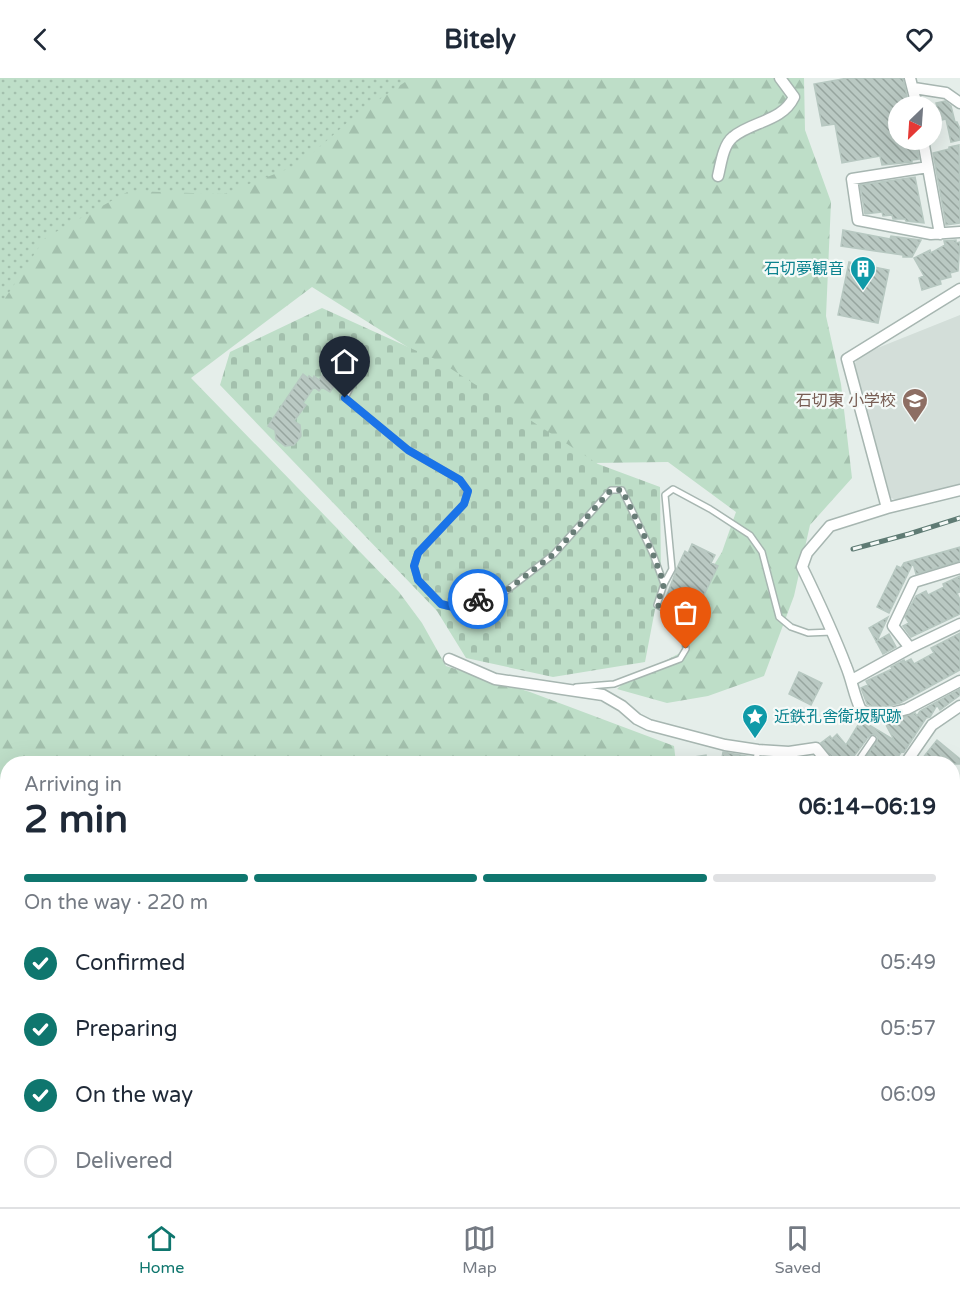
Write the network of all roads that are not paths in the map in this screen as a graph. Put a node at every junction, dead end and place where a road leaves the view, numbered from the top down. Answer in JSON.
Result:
{"nodes":[{"id":1,"x":780,"y":78,"type":"edge"},
{"id":2,"x":912,"y":83,"type":"edge"},
{"id":3,"x":960,"y":103,"type":"edge"},
{"id":4,"x":925,"y":150,"type":"edge"},
{"id":5,"x":928,"y":167,"type":"junction"},
{"id":6,"x":718,"y":176,"type":"dead end"},
{"id":7,"x":960,"y":232,"type":"edge"},
{"id":8,"x":940,"y":234,"type":"junction"},
{"id":9,"x":960,"y":289,"type":"edge"},
{"id":10,"x":356,"y":376,"type":"dead end"},
{"id":11,"x":960,"y":489,"type":"edge"},
{"id":12,"x":887,"y":508,"type":"junction"},
{"id":13,"x":960,"y":568,"type":"edge"},
{"id":14,"x":664,"y":584,"type":"junction"},
{"id":15,"x":682,"y":618,"type":"junction"},
{"id":16,"x":697,"y":619,"type":"dead end"},
{"id":17,"x":960,"y":624,"type":"edge"},
{"id":18,"x":833,"y":632,"type":"junction"},
{"id":19,"x":910,"y":648,"type":"junction"},
{"id":20,"x":449,"y":659,"type":"dead end"},
{"id":21,"x":852,"y":680,"type":"junction"},
{"id":22,"x":960,"y":681,"type":"edge"},
{"id":23,"x":548,"y":686,"type":"junction"},
{"id":24,"x":960,"y":705,"type":"edge"},
{"id":25,"x":873,"y":739,"type":"dead end"},
{"id":26,"x":758,"y":750,"type":"junction"},
{"id":27,"x":757,"y":756,"type":"edge"},
{"id":28,"x":822,"y":756,"type":"edge"},
{"id":29,"x":861,"y":756,"type":"edge"},
{"id":30,"x":911,"y":756,"type":"edge"}],
"edges":[{"from":1,"to":6,"type":"street"},
{"from":2,"to":3,"type":"street"},
{"from":4,"to":5,"type":"street"},
{"from":5,"to":8,"type":"street"},
{"from":5,"to":8,"type":"street"},
{"from":7,"to":8,"type":"street"},
{"from":9,"to":12,"type":"street"},
{"from":10,"to":14,"type":"lane"},
{"from":11,"to":12,"type":"street"},
{"from":12,"to":18,"type":"street"},
{"from":13,"to":19,"type":"street"},
{"from":14,"to":15,"type":"lane"},
{"from":14,"to":18,"type":"lane"},
{"from":15,"to":16,"type":"lane"},
{"from":15,"to":23,"type":"lane"},
{"from":17,"to":19,"type":"street"},
{"from":18,"to":21,"type":"street"},
{"from":19,"to":21,"type":"street"},
{"from":20,"to":23,"type":"street"},
{"from":21,"to":22,"type":"street"},
{"from":23,"to":26,"type":"street"},
{"from":24,"to":30,"type":"street"},
{"from":25,"to":29,"type":"lane"},
{"from":26,"to":27,"type":"lane"},
{"from":26,"to":28,"type":"street"}]}
